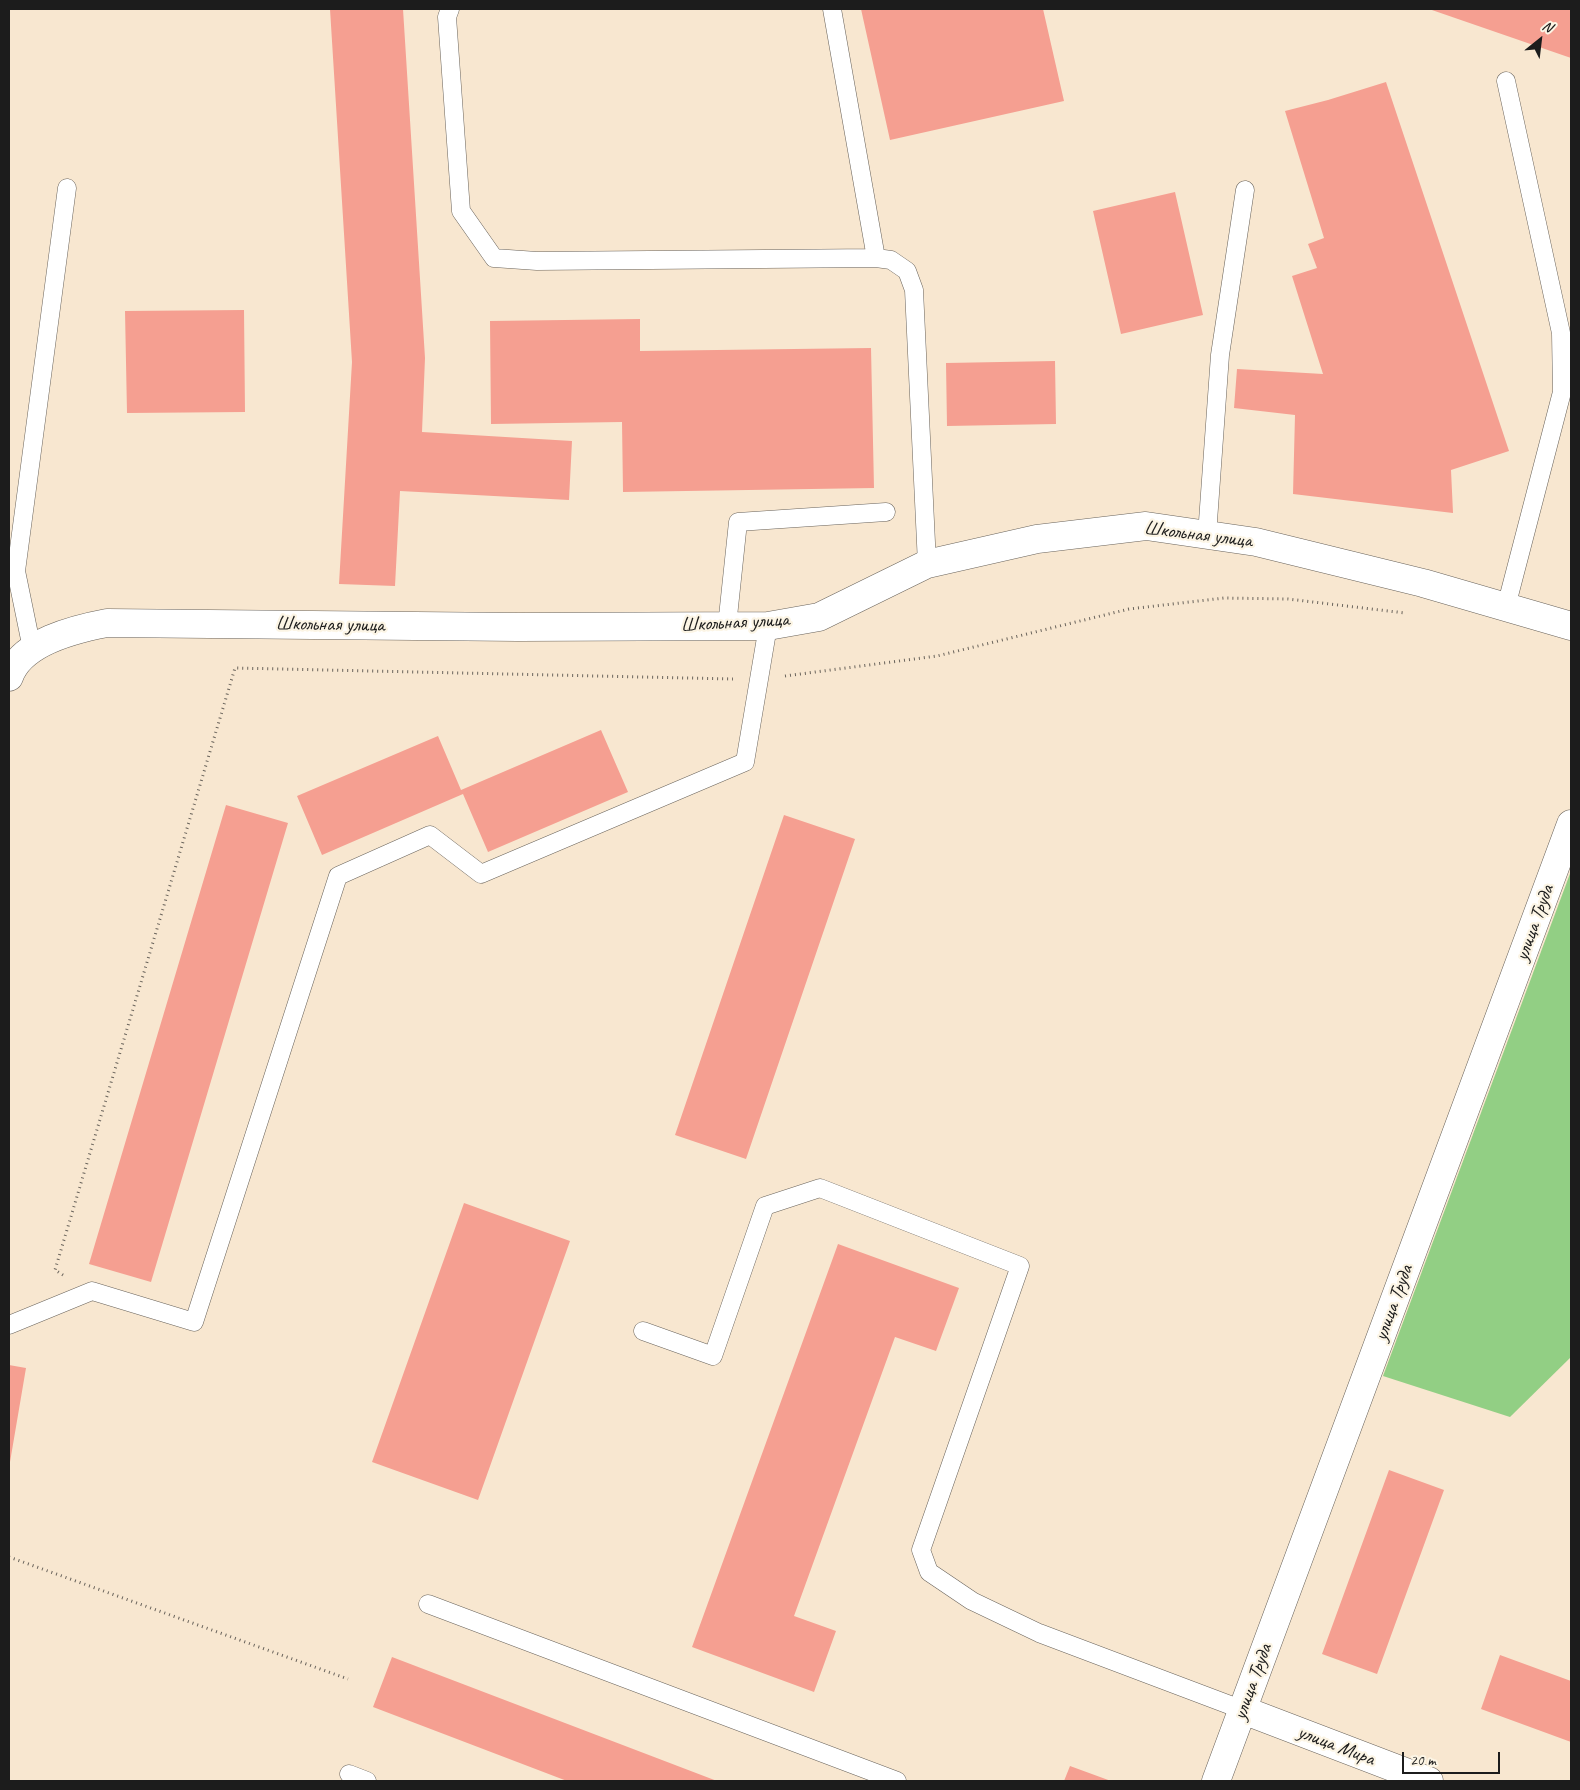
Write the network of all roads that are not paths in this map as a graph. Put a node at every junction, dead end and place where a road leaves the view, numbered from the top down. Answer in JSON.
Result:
{"nodes":[{"id":1,"x":450,"y":9,"type":"edge"},
{"id":2,"x":832,"y":9,"type":"edge"},
{"id":3,"x":1506,"y":81,"type":"dead end"},
{"id":4,"x":67,"y":188,"type":"dead end"},
{"id":5,"x":1244,"y":190,"type":"dead end"},
{"id":6,"x":876,"y":258,"type":"junction"},
{"id":7,"x":886,"y":512,"type":"dead end"},
{"id":8,"x":1207,"y":535,"type":"junction"},
{"id":9,"x":927,"y":564,"type":"junction"},
{"id":10,"x":1506,"y":607,"type":"junction"},
{"id":11,"x":727,"y":626,"type":"junction"},
{"id":12,"x":768,"y":626,"type":"junction"},
{"id":13,"x":1571,"y":626,"type":"edge"},
{"id":14,"x":32,"y":649,"type":"junction"},
{"id":15,"x":10,"y":670,"type":"edge"},
{"id":16,"x":1571,"y":824,"type":"edge"},
{"id":17,"x":9,"y":1325,"type":"edge"},
{"id":18,"x":643,"y":1331,"type":"dead end"},
{"id":19,"x":428,"y":1604,"type":"dead end"},
{"id":20,"x":1243,"y":1710,"type":"junction"},
{"id":21,"x":349,"y":1774,"type":"dead end"},
{"id":22,"x":1424,"y":1780,"type":"edge"},
{"id":23,"x":367,"y":1781,"type":"edge"},
{"id":24,"x":897,"y":1781,"type":"edge"},
{"id":25,"x":1216,"y":1781,"type":"edge"}],
"edges":[{"from":1,"to":6,"type":"lane"},
{"from":2,"to":6,"type":"lane"},
{"from":3,"to":10,"type":"lane"},
{"from":4,"to":14,"type":"lane"},
{"from":5,"to":8,"type":"lane"},
{"from":6,"to":9,"type":"lane"},
{"from":7,"to":11,"type":"lane"},
{"from":8,"to":9,"type":"street","name":"Школьная улица"},
{"from":8,"to":10,"type":"street","name":"Школьная улица"},
{"from":9,"to":12,"type":"street","name":"Школьная улица"},
{"from":10,"to":13,"type":"street","name":"Школьная улица"},
{"from":11,"to":12,"type":"street","name":"Школьная улица"},
{"from":11,"to":14,"type":"street","name":"Школьная улица"},
{"from":12,"to":17,"type":"lane"},
{"from":14,"to":15,"type":"street","name":"Школьная улица"},
{"from":16,"to":20,"type":"street","name":"улица Труда"},
{"from":18,"to":20,"type":"lane"},
{"from":19,"to":24,"type":"lane"},
{"from":20,"to":22,"type":"street","name":"улица Мира"},
{"from":20,"to":25,"type":"street","name":"улица Труда"},
{"from":21,"to":23,"type":"lane"}]}
